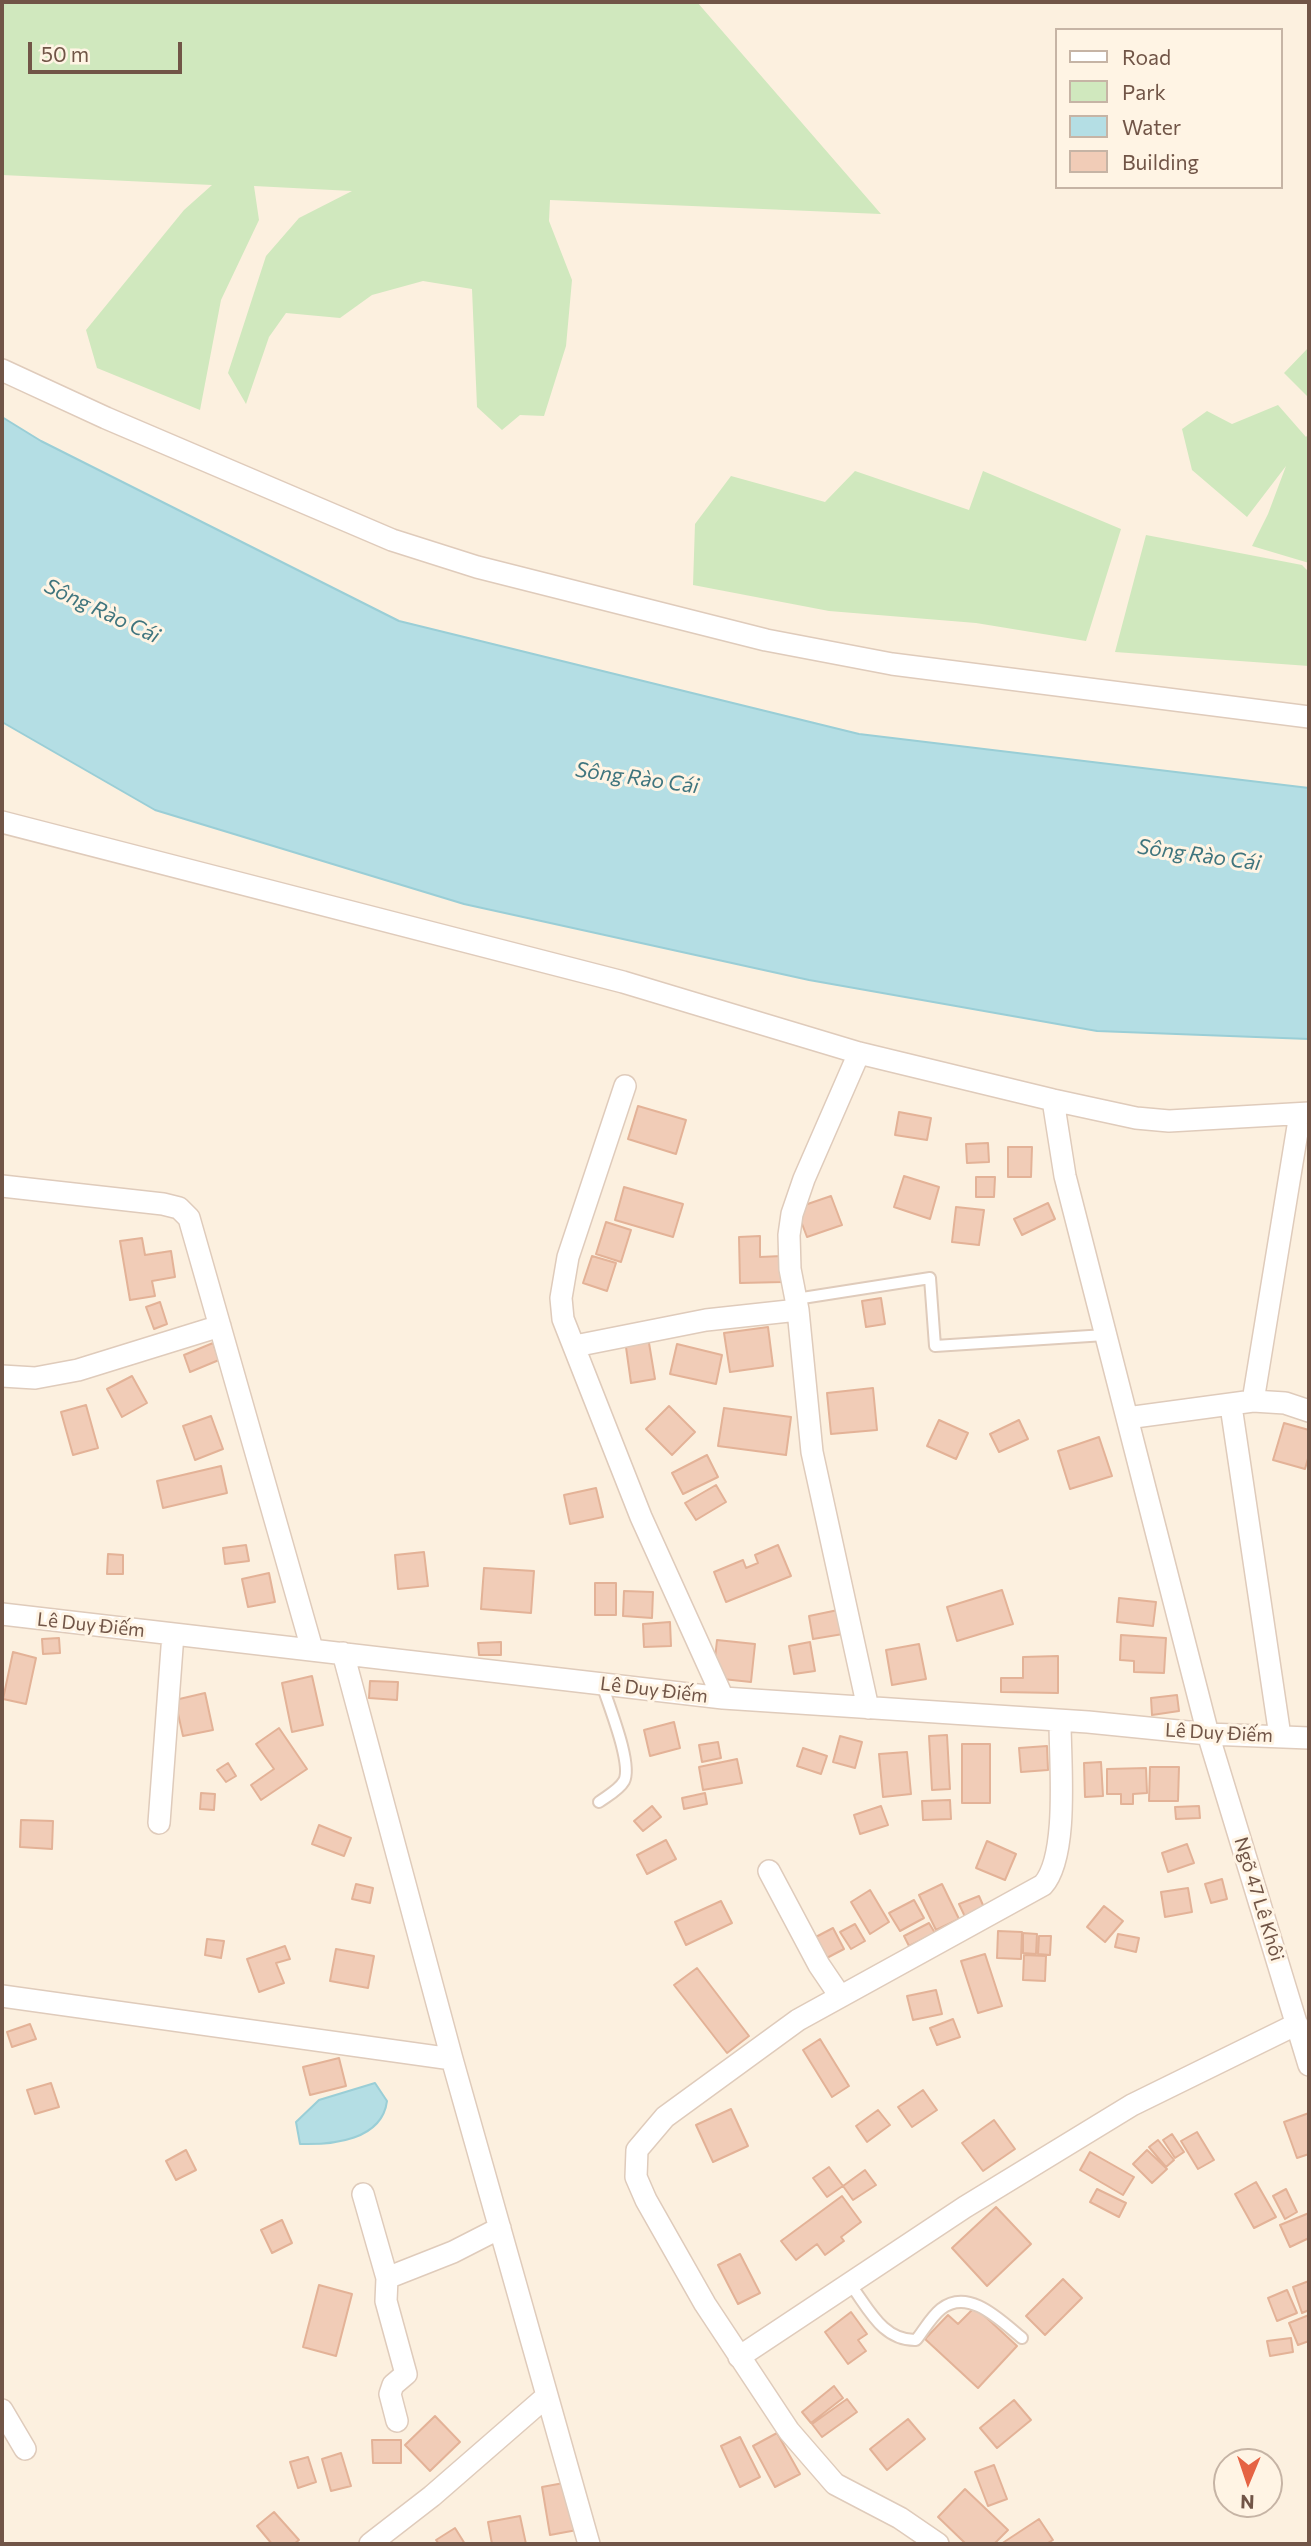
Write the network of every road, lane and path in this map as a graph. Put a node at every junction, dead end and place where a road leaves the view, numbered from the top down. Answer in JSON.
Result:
{"nodes":[{"id":1,"x":2,"y":370,"type":"edge"},
{"id":2,"x":1309,"y":717,"type":"edge"},
{"id":3,"x":2,"y":821,"type":"edge"},
{"id":4,"x":859,"y":1052,"type":"junction"},
{"id":5,"x":625,"y":1086,"type":"dead end"},
{"id":6,"x":1053,"y":1100,"type":"junction"},
{"id":7,"x":1304,"y":1113,"type":"edge"},
{"id":8,"x":2,"y":1186,"type":"edge"},
{"id":9,"x":797,"y":1305,"type":"junction"},
{"id":10,"x":220,"y":1326,"type":"junction"},
{"id":11,"x":1105,"y":1335,"type":"junction"},
{"id":12,"x":575,"y":1346,"type":"junction"},
{"id":13,"x":2,"y":1376,"type":"edge"},
{"id":14,"x":1253,"y":1401,"type":"junction"},
{"id":15,"x":1231,"y":1406,"type":"junction"},
{"id":16,"x":1309,"y":1411,"type":"edge"},
{"id":17,"x":1127,"y":1418,"type":"junction"},
{"id":18,"x":2,"y":1614,"type":"edge"},
{"id":19,"x":173,"y":1634,"type":"junction"},
{"id":20,"x":312,"y":1649,"type":"junction"},
{"id":21,"x":343,"y":1653,"type":"junction"},
{"id":22,"x":602,"y":1684,"type":"junction"},
{"id":23,"x":723,"y":1698,"type":"junction"},
{"id":24,"x":868,"y":1708,"type":"junction"},
{"id":25,"x":1060,"y":1722,"type":"junction"},
{"id":26,"x":1208,"y":1734,"type":"junction"},
{"id":27,"x":1280,"y":1736,"type":"junction"},
{"id":28,"x":1309,"y":1738,"type":"edge"},
{"id":29,"x":599,"y":1802,"type":"dead end"},
{"id":30,"x":159,"y":1823,"type":"dead end"},
{"id":31,"x":769,"y":1871,"type":"dead end"},
{"id":32,"x":2,"y":1996,"type":"edge"},
{"id":33,"x":840,"y":1996,"type":"junction"},
{"id":34,"x":1297,"y":2024,"type":"junction"},
{"id":35,"x":452,"y":2059,"type":"junction"},
{"id":36,"x":1309,"y":2065,"type":"edge"},
{"id":37,"x":363,"y":2194,"type":"dead end"},
{"id":38,"x":500,"y":2228,"type":"junction"},
{"id":39,"x":387,"y":2278,"type":"junction"},
{"id":40,"x":850,"y":2284,"type":"junction"},
{"id":41,"x":1022,"y":2338,"type":"dead end"},
{"id":42,"x":739,"y":2357,"type":"junction"},
{"id":43,"x":547,"y":2396,"type":"junction"},
{"id":44,"x":2,"y":2410,"type":"edge"},
{"id":45,"x":397,"y":2421,"type":"dead end"},
{"id":46,"x":24,"y":2449,"type":"dead end"},
{"id":47,"x":370,"y":2544,"type":"edge"},
{"id":48,"x":589,"y":2544,"type":"edge"},
{"id":49,"x":938,"y":2544,"type":"edge"}],
"edges":[{"from":1,"to":2,"type":"street"},
{"from":3,"to":4,"type":"street"},
{"from":4,"to":6,"type":"street"},
{"from":4,"to":9,"type":"street"},
{"from":5,"to":12,"type":"street"},
{"from":6,"to":7,"type":"street"},
{"from":6,"to":11,"type":"street","name":"Ngõ 47 Lê Khôi"},
{"from":7,"to":14,"type":"street"},
{"from":8,"to":10,"type":"street"},
{"from":9,"to":11,"type":"lane"},
{"from":9,"to":12,"type":"street"},
{"from":9,"to":24,"type":"street"},
{"from":10,"to":13,"type":"street"},
{"from":10,"to":20,"type":"street"},
{"from":11,"to":17,"type":"street","name":"Ngõ 47 Lê Khôi"},
{"from":12,"to":23,"type":"street"},
{"from":14,"to":15,"type":"street"},
{"from":14,"to":16,"type":"street"},
{"from":15,"to":17,"type":"street"},
{"from":15,"to":27,"type":"street"},
{"from":17,"to":26,"type":"street","name":"Ngõ 47 Lê Khôi"},
{"from":18,"to":19,"type":"street","name":"Lê Duy Điếm"},
{"from":19,"to":20,"type":"street","name":"Lê Duy Điếm"},
{"from":19,"to":30,"type":"street"},
{"from":20,"to":21,"type":"street","name":"Lê Duy Điếm"},
{"from":21,"to":22,"type":"street","name":"Lê Duy Điếm"},
{"from":21,"to":35,"type":"street"},
{"from":22,"to":23,"type":"street","name":"Lê Duy Điếm"},
{"from":22,"to":29,"type":"lane"},
{"from":23,"to":24,"type":"street","name":"Lê Duy Điếm"},
{"from":24,"to":25,"type":"street","name":"Lê Duy Điếm"},
{"from":25,"to":26,"type":"street","name":"Lê Duy Điếm"},
{"from":25,"to":33,"type":"street"},
{"from":26,"to":27,"type":"street","name":"Lê Duy Điếm"},
{"from":26,"to":34,"type":"street","name":"Ngõ 47 Lê Khôi"},
{"from":27,"to":28,"type":"street","name":"Lê Duy Điếm"},
{"from":31,"to":33,"type":"street"},
{"from":32,"to":35,"type":"street"},
{"from":33,"to":42,"type":"street"},
{"from":34,"to":36,"type":"street","name":"Ngõ 47 Lê Khôi"},
{"from":34,"to":40,"type":"street"},
{"from":35,"to":38,"type":"street"},
{"from":37,"to":39,"type":"street"},
{"from":38,"to":39,"type":"street"},
{"from":38,"to":43,"type":"street"},
{"from":39,"to":45,"type":"street"},
{"from":40,"to":41,"type":"lane"},
{"from":40,"to":42,"type":"street"},
{"from":42,"to":49,"type":"street"},
{"from":43,"to":47,"type":"street"},
{"from":43,"to":48,"type":"street"},
{"from":44,"to":46,"type":"street"}]}
